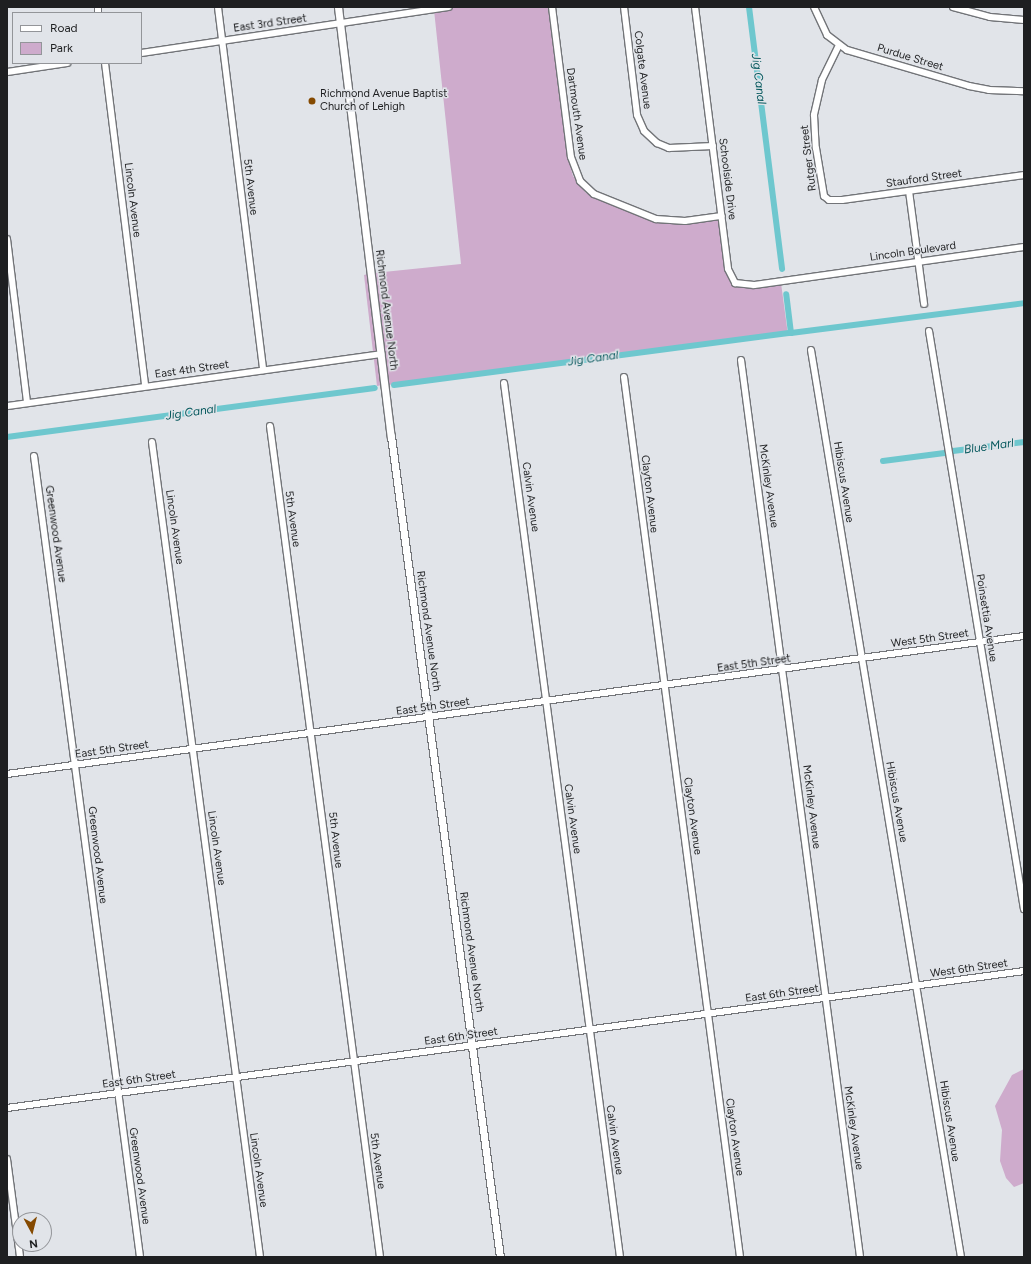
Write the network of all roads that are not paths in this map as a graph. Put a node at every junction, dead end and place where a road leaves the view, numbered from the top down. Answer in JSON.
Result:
{"nodes":[{"id":1,"x":218,"y":7,"type":"edge"},
{"id":2,"x":338,"y":7,"type":"edge"},
{"id":3,"x":448,"y":7,"type":"edge"},
{"id":4,"x":552,"y":7,"type":"edge"},
{"id":5,"x":624,"y":7,"type":"edge"},
{"id":6,"x":695,"y":7,"type":"edge"},
{"id":7,"x":814,"y":7,"type":"edge"},
{"id":8,"x":953,"y":7,"type":"edge"},
{"id":9,"x":424,"y":9,"type":"edge"},
{"id":10,"x":1024,"y":20,"type":"edge"},
{"id":11,"x":340,"y":24,"type":"junction"},
{"id":12,"x":222,"y":41,"type":"junction"},
{"id":13,"x":839,"y":45,"type":"junction"},
{"id":14,"x":142,"y":53,"type":"edge"},
{"id":15,"x":60,"y":64,"type":"edge"},
{"id":16,"x":105,"y":64,"type":"edge"},
{"id":17,"x":7,"y":72,"type":"edge"},
{"id":18,"x":1024,"y":91,"type":"edge"},
{"id":19,"x":713,"y":146,"type":"junction"},
{"id":20,"x":1024,"y":175,"type":"edge"},
{"id":21,"x":909,"y":191,"type":"junction"},
{"id":22,"x":827,"y":198,"type":"joint"},
{"id":23,"x":722,"y":216,"type":"junction"},
{"id":24,"x":7,"y":239,"type":"edge"},
{"id":25,"x":1024,"y":247,"type":"edge"},
{"id":26,"x":919,"y":261,"type":"junction"},
{"id":27,"x":805,"y":277,"type":"joint"},
{"id":28,"x":924,"y":304,"type":"dead end"},
{"id":29,"x":929,"y":331,"type":"dead end"},
{"id":30,"x":812,"y":350,"type":"dead end"},
{"id":31,"x":381,"y":354,"type":"junction"},
{"id":32,"x":741,"y":360,"type":"dead end"},
{"id":33,"x":263,"y":370,"type":"junction"},
{"id":34,"x":624,"y":377,"type":"dead end"},
{"id":35,"x":504,"y":383,"type":"dead end"},
{"id":36,"x":145,"y":386,"type":"junction"},
{"id":37,"x":27,"y":403,"type":"junction"},
{"id":38,"x":7,"y":406,"type":"edge"},
{"id":39,"x":270,"y":426,"type":"dead end"},
{"id":40,"x":152,"y":442,"type":"dead end"},
{"id":41,"x":34,"y":456,"type":"dead end"},
{"id":42,"x":1024,"y":636,"type":"edge"},
{"id":43,"x":980,"y":643,"type":"junction"},
{"id":44,"x":862,"y":659,"type":"junction"},
{"id":45,"x":783,"y":670,"type":"junction"},
{"id":46,"x":664,"y":686,"type":"junction"},
{"id":47,"x":546,"y":702,"type":"junction"},
{"id":48,"x":429,"y":717,"type":"junction"},
{"id":49,"x":311,"y":733,"type":"junction"},
{"id":50,"x":193,"y":749,"type":"junction"},
{"id":51,"x":75,"y":765,"type":"junction"},
{"id":52,"x":7,"y":774,"type":"edge"},
{"id":53,"x":1024,"y":909,"type":"edge"},
{"id":54,"x":1024,"y":971,"type":"edge"},
{"id":55,"x":917,"y":986,"type":"junction"},
{"id":56,"x":826,"y":999,"type":"junction"},
{"id":57,"x":708,"y":1014,"type":"junction"},
{"id":58,"x":590,"y":1030,"type":"junction"},
{"id":59,"x":472,"y":1046,"type":"junction"},
{"id":60,"x":354,"y":1062,"type":"junction"},
{"id":61,"x":236,"y":1078,"type":"junction"},
{"id":62,"x":118,"y":1094,"type":"junction"},
{"id":63,"x":7,"y":1108,"type":"edge"},
{"id":64,"x":7,"y":1160,"type":"edge"},
{"id":65,"x":20,"y":1257,"type":"edge"},
{"id":66,"x":140,"y":1257,"type":"edge"},
{"id":67,"x":260,"y":1257,"type":"edge"},
{"id":68,"x":380,"y":1257,"type":"edge"},
{"id":69,"x":500,"y":1257,"type":"edge"},
{"id":70,"x":620,"y":1257,"type":"edge"},
{"id":71,"x":740,"y":1257,"type":"edge"},
{"id":72,"x":860,"y":1257,"type":"edge"},
{"id":73,"x":961,"y":1257,"type":"edge"}],
"edges":[{"from":1,"to":12,"type":"street","name":"5th Avenue"},
{"from":2,"to":11,"type":"street","name":"Richmond Avenue North"},
{"from":3,"to":9,"type":"street","name":"East 3rd Street"},
{"from":4,"to":23,"type":"street","name":"Dartmouth Avenue"},
{"from":5,"to":19,"type":"street","name":"Colgate Avenue"},
{"from":6,"to":19,"type":"street","name":"Schoolside Drive"},
{"from":7,"to":13,"type":"street","name":"Purdue Street"},
{"from":8,"to":10,"type":"street"},
{"from":9,"to":11,"type":"street","name":"East 3rd Street"},
{"from":11,"to":12,"type":"street","name":"East 3rd Street"},
{"from":11,"to":31,"type":"street","name":"Richmond Avenue North"},
{"from":12,"to":14,"type":"street","name":"East 3rd Street"},
{"from":12,"to":33,"type":"street","name":"5th Avenue"},
{"from":13,"to":18,"type":"street","name":"Purdue Street"},
{"from":13,"to":22,"type":"street","name":"Rutger Street"},
{"from":15,"to":17,"type":"street"},
{"from":16,"to":36,"type":"street","name":"Lincoln Avenue"},
{"from":19,"to":23,"type":"street","name":"Schoolside Drive"},
{"from":20,"to":21,"type":"street","name":"Stauford Street"},
{"from":21,"to":22,"type":"street","name":"Stauford Street"},
{"from":21,"to":26,"type":"street"},
{"from":23,"to":27,"type":"street","name":"Schoolside Drive"},
{"from":24,"to":37,"type":"street"},
{"from":25,"to":26,"type":"street","name":"Lincoln Boulevard"},
{"from":26,"to":27,"type":"street","name":"Lincoln Boulevard"},
{"from":26,"to":28,"type":"street"},
{"from":29,"to":43,"type":"street","name":"Poinsettia Avenue"},
{"from":30,"to":44,"type":"street","name":"Hibiscus Avenue"},
{"from":31,"to":33,"type":"street","name":"East 4th Street"},
{"from":31,"to":48,"type":"street","name":"Richmond Avenue North"},
{"from":32,"to":45,"type":"street","name":"McKinley Avenue"},
{"from":33,"to":36,"type":"street","name":"East 4th Street"},
{"from":34,"to":46,"type":"street","name":"Clayton Avenue"},
{"from":35,"to":47,"type":"street","name":"Calvin Avenue"},
{"from":36,"to":37,"type":"street","name":"East 4th Street"},
{"from":37,"to":38,"type":"street","name":"East 4th Street"},
{"from":39,"to":49,"type":"street","name":"5th Avenue"},
{"from":40,"to":50,"type":"street","name":"Lincoln Avenue"},
{"from":41,"to":51,"type":"street","name":"Greenwood Avenue"},
{"from":42,"to":43,"type":"street","name":"West 5th Street"},
{"from":43,"to":44,"type":"street","name":"West 5th Street"},
{"from":43,"to":53,"type":"street","name":"Poinsettia Avenue"},
{"from":44,"to":45,"type":"street","name":"East 5th Street"},
{"from":44,"to":55,"type":"street","name":"Hibiscus Avenue"},
{"from":45,"to":46,"type":"street","name":"East 5th Street"},
{"from":45,"to":56,"type":"street","name":"McKinley Avenue"},
{"from":46,"to":47,"type":"street","name":"East 5th Street"},
{"from":46,"to":57,"type":"street","name":"Clayton Avenue"},
{"from":47,"to":48,"type":"street","name":"East 5th Street"},
{"from":47,"to":58,"type":"street","name":"Calvin Avenue"},
{"from":48,"to":49,"type":"street","name":"East 5th Street"},
{"from":48,"to":59,"type":"street","name":"Richmond Avenue North"},
{"from":49,"to":50,"type":"street","name":"East 5th Street"},
{"from":49,"to":60,"type":"street","name":"5th Avenue"},
{"from":50,"to":51,"type":"street","name":"East 5th Street"},
{"from":50,"to":61,"type":"street","name":"Lincoln Avenue"},
{"from":51,"to":52,"type":"street","name":"East 5th Street"},
{"from":51,"to":62,"type":"street","name":"Greenwood Avenue"},
{"from":54,"to":55,"type":"street","name":"West 6th Street"},
{"from":55,"to":56,"type":"street","name":"East 6th Street"},
{"from":55,"to":73,"type":"street","name":"Hibiscus Avenue"},
{"from":56,"to":57,"type":"street","name":"East 6th Street"},
{"from":56,"to":72,"type":"street","name":"McKinley Avenue"},
{"from":57,"to":58,"type":"street","name":"East 6th Street"},
{"from":57,"to":71,"type":"street","name":"Clayton Avenue"},
{"from":58,"to":59,"type":"street","name":"East 6th Street"},
{"from":58,"to":70,"type":"street","name":"Calvin Avenue"},
{"from":59,"to":60,"type":"street","name":"East 6th Street"},
{"from":59,"to":69,"type":"street","name":"Richmond Avenue North"},
{"from":60,"to":61,"type":"street","name":"East 6th Street"},
{"from":60,"to":68,"type":"street","name":"5th Avenue"},
{"from":61,"to":62,"type":"street","name":"East 6th Street"},
{"from":61,"to":67,"type":"street","name":"Lincoln Avenue"},
{"from":62,"to":63,"type":"street","name":"East 6th Street"},
{"from":62,"to":66,"type":"street","name":"Greenwood Avenue"},
{"from":64,"to":65,"type":"street"}]}
